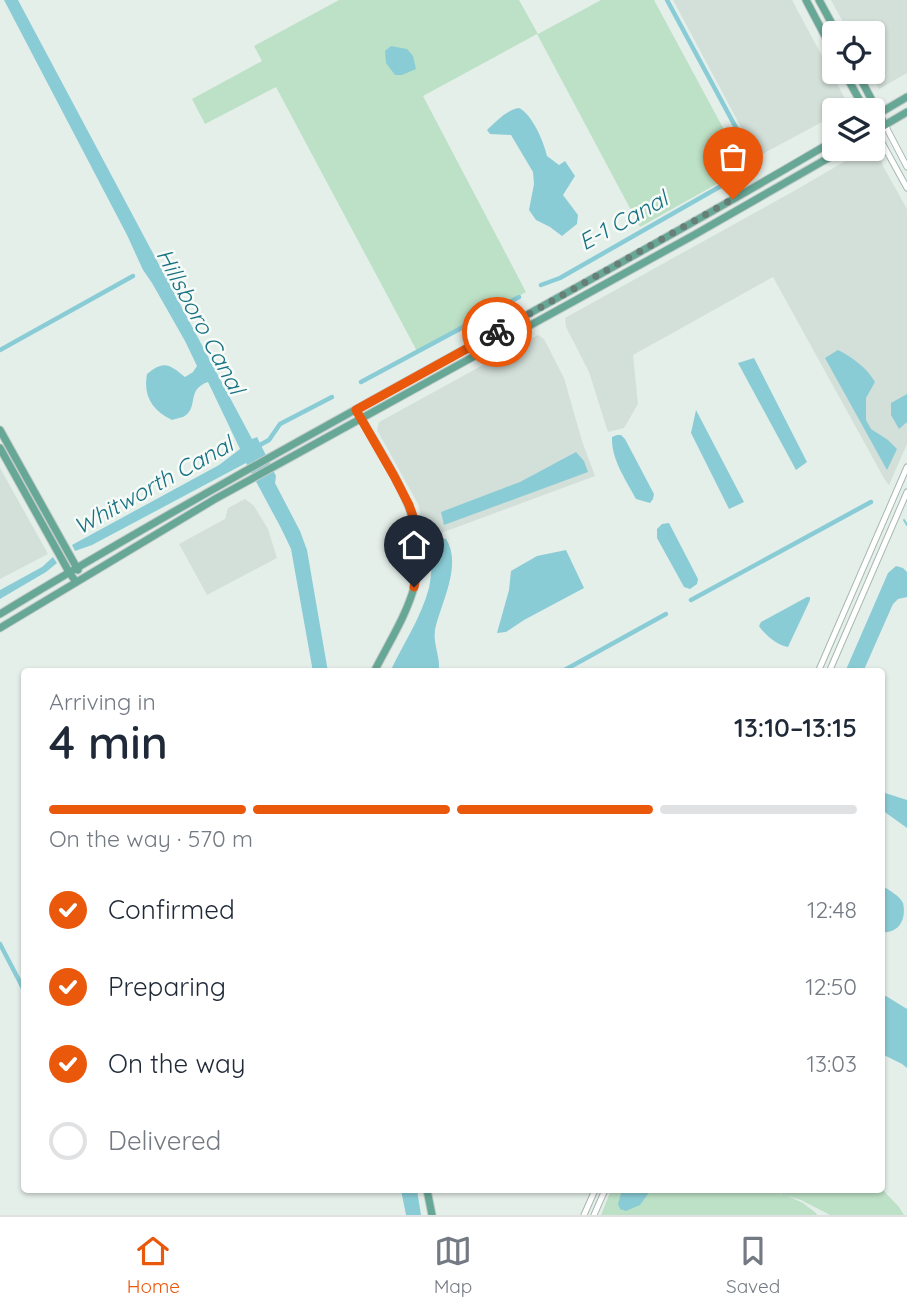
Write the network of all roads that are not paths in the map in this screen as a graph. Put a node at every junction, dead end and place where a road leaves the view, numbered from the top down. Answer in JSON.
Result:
{"nodes":[{"id":1,"x":806,"y":0,"type":"edge"},
{"id":2,"x":819,"y":0,"type":"edge"},
{"id":3,"x":830,"y":21,"type":"edge"},
{"id":4,"x":822,"y":30,"type":"edge"},
{"id":5,"x":907,"y":97,"type":"edge"},
{"id":6,"x":885,"y":110,"type":"edge"},
{"id":7,"x":907,"y":112,"type":"edge"},
{"id":8,"x":885,"y":125,"type":"joint"},
{"id":9,"x":822,"y":147,"type":"edge"},
{"id":10,"x":885,"y":149,"type":"edge"},
{"id":11,"x":823,"y":161,"type":"edge"},
{"id":12,"x":907,"y":167,"type":"edge"},
{"id":13,"x":907,"y":188,"type":"edge"},
{"id":14,"x":710,"y":212,"type":"junction"},
{"id":15,"x":694,"y":235,"type":"junction"},
{"id":16,"x":562,"y":296,"type":"junction"},
{"id":17,"x":539,"y":309,"type":"junction"},
{"id":18,"x":543,"y":318,"type":"junction"},
{"id":19,"x":521,"y":331,"type":"junction"},
{"id":20,"x":356,"y":410,"type":"junction"},
{"id":21,"x":362,"y":419,"type":"junction"},
{"id":22,"x":0,"y":430,"type":"edge"},
{"id":23,"x":0,"y":448,"type":"edge"},
{"id":24,"x":907,"y":467,"type":"edge"},
{"id":25,"x":907,"y":492,"type":"edge"},
{"id":26,"x":77,"y":568,"type":"junction"},
{"id":27,"x":69,"y":572,"type":"junction"},
{"id":28,"x":79,"y":580,"type":"junction"},
{"id":29,"x":0,"y":614,"type":"edge"},
{"id":30,"x":0,"y":628,"type":"edge"},
{"id":31,"x":376,"y":668,"type":"edge"},
{"id":32,"x":820,"y":668,"type":"edge"},
{"id":33,"x":831,"y":668,"type":"edge"},
{"id":34,"x":428,"y":1193,"type":"edge"},
{"id":35,"x":594,"y":1193,"type":"edge"},
{"id":36,"x":604,"y":1193,"type":"edge"},
{"id":37,"x":432,"y":1215,"type":"edge"},
{"id":38,"x":584,"y":1215,"type":"edge"},
{"id":39,"x":594,"y":1215,"type":"edge"}],
"edges":[{"from":1,"to":4,"type":"main road"},
{"from":2,"to":3,"type":"main road"},
{"from":5,"to":6,"type":"main road"},
{"from":7,"to":8,"type":"main road"},
{"from":8,"to":12,"type":"street"},
{"from":9,"to":14,"type":"main road"},
{"from":10,"to":13,"type":"street"},
{"from":11,"to":15,"type":"main road"},
{"from":14,"to":15,"type":"main road"},
{"from":14,"to":16,"type":"main road"},
{"from":15,"to":18,"type":"main road"},
{"from":16,"to":17,"type":"main road"},
{"from":16,"to":18,"type":"main road"},
{"from":17,"to":19,"type":"main road"},
{"from":17,"to":20,"type":"main road"},
{"from":18,"to":19,"type":"main road"},
{"from":19,"to":21,"type":"main road"},
{"from":20,"to":21,"type":"main road"},
{"from":20,"to":26,"type":"main road"},
{"from":21,"to":28,"type":"main road"},
{"from":21,"to":31,"type":"main road"},
{"from":22,"to":26,"type":"main road"},
{"from":23,"to":27,"type":"main road"},
{"from":24,"to":32,"type":"street"},
{"from":25,"to":33,"type":"street"},
{"from":26,"to":27,"type":"main road"},
{"from":26,"to":28,"type":"main road"},
{"from":27,"to":28,"type":"main road"},
{"from":27,"to":29,"type":"main road"},
{"from":28,"to":30,"type":"main road"},
{"from":34,"to":37,"type":"main road"},
{"from":35,"to":38,"type":"street"},
{"from":36,"to":39,"type":"street"}]}
